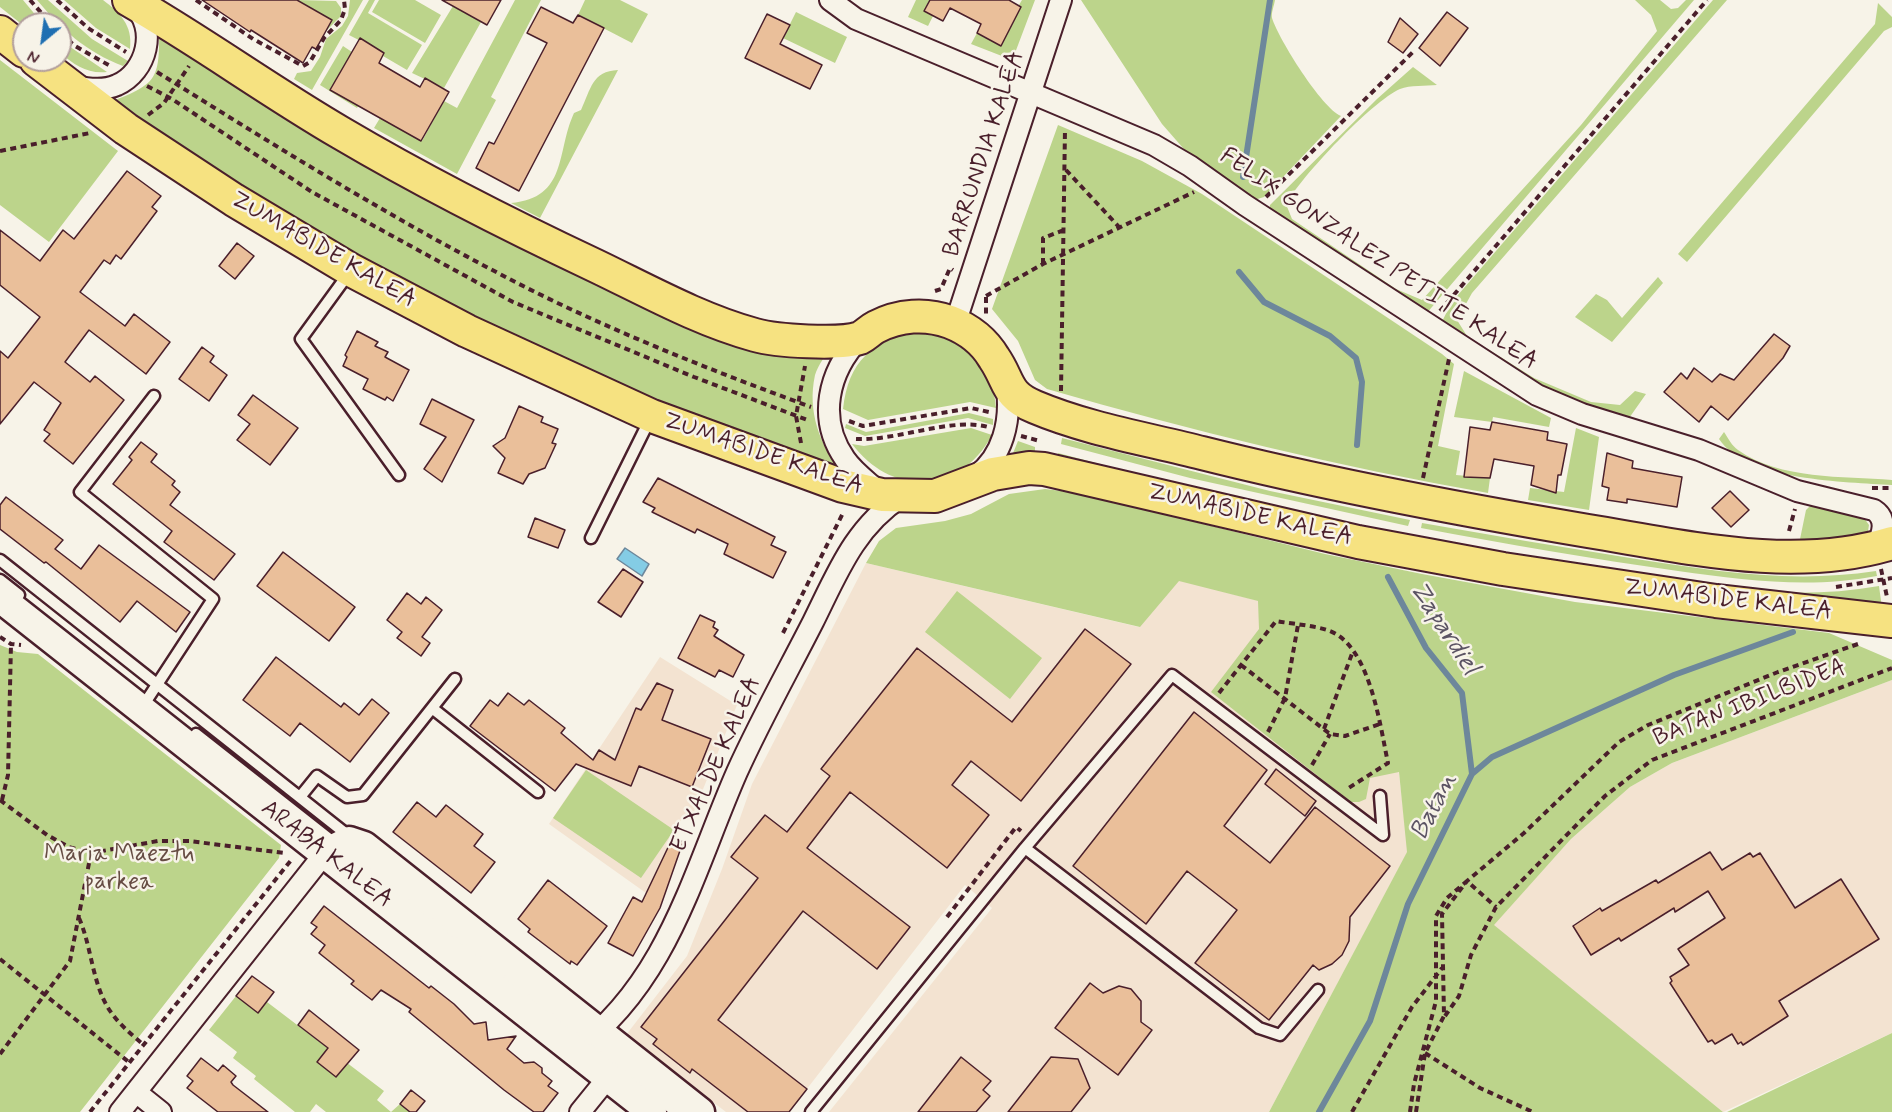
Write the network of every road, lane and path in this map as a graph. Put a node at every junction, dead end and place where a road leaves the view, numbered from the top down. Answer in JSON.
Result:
{"nodes":[{"id":1,"x":30,"y":0,"type":"edge"},
{"id":2,"x":57,"y":0,"type":"edge"},
{"id":3,"x":128,"y":0,"type":"edge"},
{"id":4,"x":196,"y":0,"type":"edge"},
{"id":5,"x":344,"y":0,"type":"edge"},
{"id":6,"x":830,"y":0,"type":"edge"},
{"id":7,"x":1061,"y":0,"type":"edge"},
{"id":8,"x":1707,"y":0,"type":"edge"},
{"id":9,"x":40,"y":12,"type":"edge"},
{"id":10,"x":0,"y":32,"type":"edge"},
{"id":11,"x":12,"y":42,"type":"edge"},
{"id":12,"x":72,"y":43,"type":"edge"},
{"id":13,"x":203,"y":46,"type":"junction"},
{"id":14,"x":1415,"y":50,"type":"dead end"},
{"id":15,"x":136,"y":69,"type":"junction"},
{"id":16,"x":51,"y":72,"type":"edge"},
{"id":17,"x":66,"y":84,"type":"junction"},
{"id":18,"x":177,"y":84,"type":"junction"},
{"id":19,"x":1030,"y":93,"type":"junction"},
{"id":20,"x":167,"y":97,"type":"junction"},
{"id":21,"x":1065,"y":121,"type":"dead end"},
{"id":22,"x":126,"y":129,"type":"junction"},
{"id":23,"x":0,"y":151,"type":"edge"},
{"id":24,"x":1065,"y":170,"type":"junction"},
{"id":25,"x":1200,"y":189,"type":"dead end"},
{"id":26,"x":1253,"y":210,"type":"junction"},
{"id":27,"x":1120,"y":228,"type":"junction"},
{"id":28,"x":1064,"y":230,"type":"junction"},
{"id":29,"x":1064,"y":255,"type":"junction"},
{"id":30,"x":1043,"y":264,"type":"junction"},
{"id":31,"x":351,"y":270,"type":"junction"},
{"id":32,"x":971,"y":278,"type":"junction"},
{"id":33,"x":930,"y":294,"type":"dead end"},
{"id":34,"x":986,"y":296,"type":"junction"},
{"id":35,"x":992,"y":321,"type":"dead end"},
{"id":36,"x":955,"y":324,"type":"junction"},
{"id":37,"x":1428,"y":325,"type":"junction"},
{"id":38,"x":860,"y":338,"type":"junction"},
{"id":39,"x":816,"y":341,"type":"junction"},
{"id":40,"x":1450,"y":355,"type":"dead end"},
{"id":41,"x":154,"y":396,"type":"dead end"},
{"id":42,"x":797,"y":402,"type":"junction"},
{"id":43,"x":1007,"y":413,"type":"junction"},
{"id":44,"x":1056,"y":415,"type":"junction"},
{"id":45,"x":652,"y":416,"type":"junction"},
{"id":46,"x":796,"y":416,"type":"junction"},
{"id":47,"x":830,"y":423,"type":"junction"},
{"id":48,"x":1044,"y":469,"type":"junction"},
{"id":49,"x":807,"y":474,"type":"junction"},
{"id":50,"x":399,"y":475,"type":"dead end"},
{"id":51,"x":966,"y":483,"type":"junction"},
{"id":52,"x":1863,"y":487,"type":"dead end"},
{"id":53,"x":1892,"y":488,"type":"edge"},
{"id":54,"x":1797,"y":491,"type":"junction"},
{"id":55,"x":891,"y":496,"type":"junction"},
{"id":56,"x":1419,"y":501,"type":"junction"},
{"id":57,"x":1885,"y":510,"type":"edge"},
{"id":58,"x":1787,"y":536,"type":"dead end"},
{"id":59,"x":591,"y":538,"type":"dead end"},
{"id":60,"x":1884,"y":554,"type":"edge"},
{"id":61,"x":0,"y":560,"type":"edge"},
{"id":62,"x":1892,"y":578,"type":"edge"},
{"id":63,"x":0,"y":580,"type":"edge"},
{"id":64,"x":1831,"y":588,"type":"dead end"},
{"id":65,"x":0,"y":598,"type":"edge"},
{"id":66,"x":28,"y":602,"type":"dead end"},
{"id":67,"x":1892,"y":621,"type":"edge"},
{"id":68,"x":1298,"y":625,"type":"junction"},
{"id":69,"x":1866,"y":641,"type":"dead end"},
{"id":70,"x":11,"y":644,"type":"dead end"},
{"id":71,"x":1353,"y":651,"type":"junction"},
{"id":72,"x":1241,"y":665,"type":"junction"},
{"id":73,"x":1892,"y":668,"type":"edge"},
{"id":74,"x":455,"y":679,"type":"dead end"},
{"id":75,"x":157,"y":684,"type":"junction"},
{"id":76,"x":1285,"y":698,"type":"junction"},
{"id":77,"x":147,"y":700,"type":"junction"},
{"id":78,"x":1210,"y":704,"type":"junction"},
{"id":79,"x":432,"y":708,"type":"junction"},
{"id":80,"x":1380,"y":724,"type":"junction"},
{"id":81,"x":184,"y":725,"type":"dead end"},
{"id":82,"x":1324,"y":729,"type":"junction"},
{"id":83,"x":1330,"y":734,"type":"junction"},
{"id":84,"x":1261,"y":743,"type":"junction"},
{"id":85,"x":1306,"y":776,"type":"junction"},
{"id":86,"x":538,"y":792,"type":"dead end"},
{"id":87,"x":1380,"y":795,"type":"dead end"},
{"id":88,"x":300,"y":797,"type":"junction"},
{"id":89,"x":1334,"y":797,"type":"junction"},
{"id":90,"x":1,"y":800,"type":"edge"},
{"id":91,"x":1029,"y":844,"type":"junction"},
{"id":92,"x":330,"y":848,"type":"junction"},
{"id":93,"x":91,"y":853,"type":"junction"},
{"id":94,"x":294,"y":857,"type":"junction"},
{"id":95,"x":1467,"y":881,"type":"junction"},
{"id":96,"x":1496,"y":907,"type":"junction"},
{"id":97,"x":79,"y":917,"type":"junction"},
{"id":98,"x":940,"y":926,"type":"dead end"},
{"id":99,"x":0,"y":959,"type":"edge"},
{"id":100,"x":1442,"y":968,"type":"junction"},
{"id":101,"x":1435,"y":977,"type":"junction"},
{"id":102,"x":1318,"y":990,"type":"dead end"},
{"id":103,"x":45,"y":996,"type":"junction"},
{"id":104,"x":1444,"y":1016,"type":"junction"},
{"id":105,"x":587,"y":1042,"type":"junction"},
{"id":106,"x":144,"y":1045,"type":"junction"},
{"id":107,"x":1425,"y":1053,"type":"junction"},
{"id":108,"x":0,"y":1054,"type":"edge"},
{"id":109,"x":130,"y":1063,"type":"junction"},
{"id":110,"x":617,"y":1066,"type":"junction"},
{"id":111,"x":136,"y":1092,"type":"junction"},
{"id":112,"x":90,"y":1112,"type":"edge"},
{"id":113,"x":120,"y":1112,"type":"edge"},
{"id":114,"x":161,"y":1112,"type":"edge"},
{"id":115,"x":580,"y":1112,"type":"edge"},
{"id":116,"x":652,"y":1112,"type":"edge"},
{"id":117,"x":676,"y":1112,"type":"edge"},
{"id":118,"x":700,"y":1112,"type":"edge"},
{"id":119,"x":811,"y":1112,"type":"edge"},
{"id":120,"x":1352,"y":1112,"type":"edge"},
{"id":121,"x":1410,"y":1112,"type":"edge"},
{"id":122,"x":1416,"y":1112,"type":"edge"},
{"id":123,"x":1533,"y":1112,"type":"edge"}],
"edges":[{"from":1,"to":9,"type":"path"},
{"from":2,"to":15,"type":"path"},
{"from":3,"to":13,"type":"main road"},
{"from":3,"to":15,"type":"street"},
{"from":4,"to":5,"type":"path"},
{"from":6,"to":19,"type":"street","name":"FELIX GONZALEZ PETITE KALEA"},
{"from":7,"to":19,"type":"street","name":"BARRUNDIA KALEA"},
{"from":8,"to":37,"type":"path"},
{"from":10,"to":11,"type":"main road"},
{"from":12,"to":15,"type":"path"},
{"from":13,"to":18,"type":"path"},
{"from":13,"to":39,"type":"main road"},
{"from":14,"to":26,"type":"path"},
{"from":15,"to":17,"type":"street"},
{"from":15,"to":18,"type":"path"},
{"from":15,"to":20,"type":"path"},
{"from":16,"to":17,"type":"main road","name":"ZUMABIDE KALEA"},
{"from":17,"to":22,"type":"main road","name":"ZUMABIDE KALEA"},
{"from":18,"to":20,"type":"path"},
{"from":18,"to":42,"type":"path"},
{"from":19,"to":26,"type":"street","name":"FELIX GONZALEZ PETITE KALEA"},
{"from":19,"to":32,"type":"street","name":"BARRUNDIA KALEA"},
{"from":20,"to":22,"type":"path"},
{"from":20,"to":46,"type":"path"},
{"from":21,"to":24,"type":"path"},
{"from":22,"to":23,"type":"path"},
{"from":22,"to":31,"type":"main road","name":"ZUMABIDE KALEA"},
{"from":24,"to":27,"type":"path"},
{"from":24,"to":28,"type":"path"},
{"from":25,"to":27,"type":"path"},
{"from":26,"to":37,"type":"street","name":"FELIX GONZALEZ PETITE KALEA"},
{"from":27,"to":29,"type":"path"},
{"from":28,"to":29,"type":"path"},
{"from":28,"to":30,"type":"path"},
{"from":29,"to":30,"type":"path"},
{"from":29,"to":44,"type":"path"},
{"from":30,"to":34,"type":"path"},
{"from":31,"to":45,"type":"main road","name":"ZUMABIDE KALEA"},
{"from":31,"to":50,"type":"lane"},
{"from":32,"to":33,"type":"path"},
{"from":32,"to":34,"type":"path"},
{"from":32,"to":36,"type":"street","name":"BARRUNDIA KALEA"},
{"from":34,"to":35,"type":"path"},
{"from":36,"to":38,"type":"main road"},
{"from":36,"to":43,"type":"main road"},
{"from":37,"to":54,"type":"street","name":"FELIX GONZALEZ PETITE KALEA"},
{"from":38,"to":39,"type":"main road"},
{"from":38,"to":47,"type":"street"},
{"from":39,"to":42,"type":"path"},
{"from":40,"to":56,"type":"path"},
{"from":41,"to":75,"type":"lane"},
{"from":42,"to":46,"type":"path"},
{"from":42,"to":47,"type":"path"},
{"from":43,"to":44,"type":"main road","name":"ZUMABIDE KALEA"},
{"from":43,"to":47,"type":"path"},
{"from":43,"to":47,"type":"path"},
{"from":43,"to":48,"type":"path"},
{"from":43,"to":51,"type":"street"},
{"from":44,"to":56,"type":"main road","name":"ZUMABIDE KALEA"},
{"from":45,"to":49,"type":"main road","name":"ZUMABIDE KALEA"},
{"from":45,"to":59,"type":"lane"},
{"from":46,"to":47,"type":"path"},
{"from":46,"to":49,"type":"path"},
{"from":47,"to":55,"type":"street"},
{"from":48,"to":51,"type":"main road","name":"ZUMABIDE KALEA"},
{"from":48,"to":67,"type":"main road","name":"ZUMABIDE KALEA"},
{"from":49,"to":55,"type":"main road","name":"ZUMABIDE KALEA"},
{"from":51,"to":55,"type":"main road","name":"ZUMABIDE KALEA"},
{"from":52,"to":53,"type":"path"},
{"from":54,"to":57,"type":"street","name":"FELIX GONZALEZ PETITE KALEA"},
{"from":54,"to":58,"type":"path"},
{"from":55,"to":105,"type":"street","name":"ETXALDE KALEA"},
{"from":56,"to":60,"type":"main road","name":"ZUMABIDE KALEA"},
{"from":57,"to":60,"type":"street","name":"FELIX GONZALEZ PETITE KALEA"},
{"from":61,"to":75,"type":"lane"},
{"from":62,"to":64,"type":"path"},
{"from":63,"to":66,"type":"lane"},
{"from":65,"to":77,"type":"street","name":"ARABA KALEA"},
{"from":68,"to":71,"type":"path"},
{"from":68,"to":72,"type":"path"},
{"from":68,"to":76,"type":"path"},
{"from":69,"to":95,"type":"path","name":"BATAN IBILBIDEA"},
{"from":70,"to":90,"type":"path"},
{"from":71,"to":80,"type":"path"},
{"from":71,"to":82,"type":"path"},
{"from":72,"to":76,"type":"path"},
{"from":72,"to":78,"type":"path"},
{"from":73,"to":96,"type":"path","name":"BATAN IBILBIDEA"},
{"from":74,"to":79,"type":"lane"},
{"from":75,"to":77,"type":"lane"},
{"from":75,"to":88,"type":"lane"},
{"from":76,"to":82,"type":"path"},
{"from":76,"to":84,"type":"path"},
{"from":77,"to":92,"type":"street","name":"ARABA KALEA"},
{"from":78,"to":84,"type":"lane"},
{"from":78,"to":91,"type":"lane"},
{"from":79,"to":86,"type":"lane"},
{"from":79,"to":88,"type":"lane"},
{"from":80,"to":83,"type":"path"},
{"from":80,"to":89,"type":"path"},
{"from":81,"to":92,"type":"lane","name":"ARABA KALEA"},
{"from":82,"to":83,"type":"path"},
{"from":83,"to":85,"type":"path"},
{"from":84,"to":85,"type":"lane"},
{"from":85,"to":89,"type":"lane"},
{"from":87,"to":89,"type":"lane"},
{"from":88,"to":92,"type":"lane"},
{"from":90,"to":93,"type":"path"},
{"from":91,"to":98,"type":"path"},
{"from":91,"to":102,"type":"lane"},
{"from":91,"to":119,"type":"lane"},
{"from":92,"to":94,"type":"path"},
{"from":92,"to":105,"type":"street","name":"ARABA KALEA"},
{"from":92,"to":111,"type":"street"},
{"from":93,"to":94,"type":"path"},
{"from":93,"to":97,"type":"path"},
{"from":94,"to":106,"type":"path"},
{"from":95,"to":96,"type":"path"},
{"from":95,"to":100,"type":"path","name":"BATAN IBILBIDEA"},
{"from":95,"to":101,"type":"path"},
{"from":96,"to":104,"type":"path","name":"BATAN IBILBIDEA"},
{"from":97,"to":103,"type":"path"},
{"from":97,"to":106,"type":"path"},
{"from":99,"to":103,"type":"path"},
{"from":100,"to":101,"type":"path"},
{"from":100,"to":104,"type":"path","name":"BATAN IBILBIDEA"},
{"from":101,"to":120,"type":"path"},
{"from":101,"to":121,"type":"path"},
{"from":103,"to":108,"type":"path"},
{"from":103,"to":109,"type":"path"},
{"from":104,"to":107,"type":"path","name":"BATAN IBILBIDEA"},
{"from":105,"to":110,"type":"street","name":"ARABA KALEA"},
{"from":106,"to":109,"type":"path"},
{"from":107,"to":122,"type":"path","name":"BATAN IBILBIDEA"},
{"from":107,"to":123,"type":"path"},
{"from":109,"to":112,"type":"path"},
{"from":110,"to":115,"type":"street"},
{"from":110,"to":116,"type":"street","name":"ARABA KALEA"},
{"from":110,"to":117,"type":"lane","name":"ARABA KALEA"},
{"from":110,"to":118,"type":"street","name":"ARABA KALEA"},
{"from":111,"to":113,"type":"street"},
{"from":111,"to":114,"type":"street"}]}
